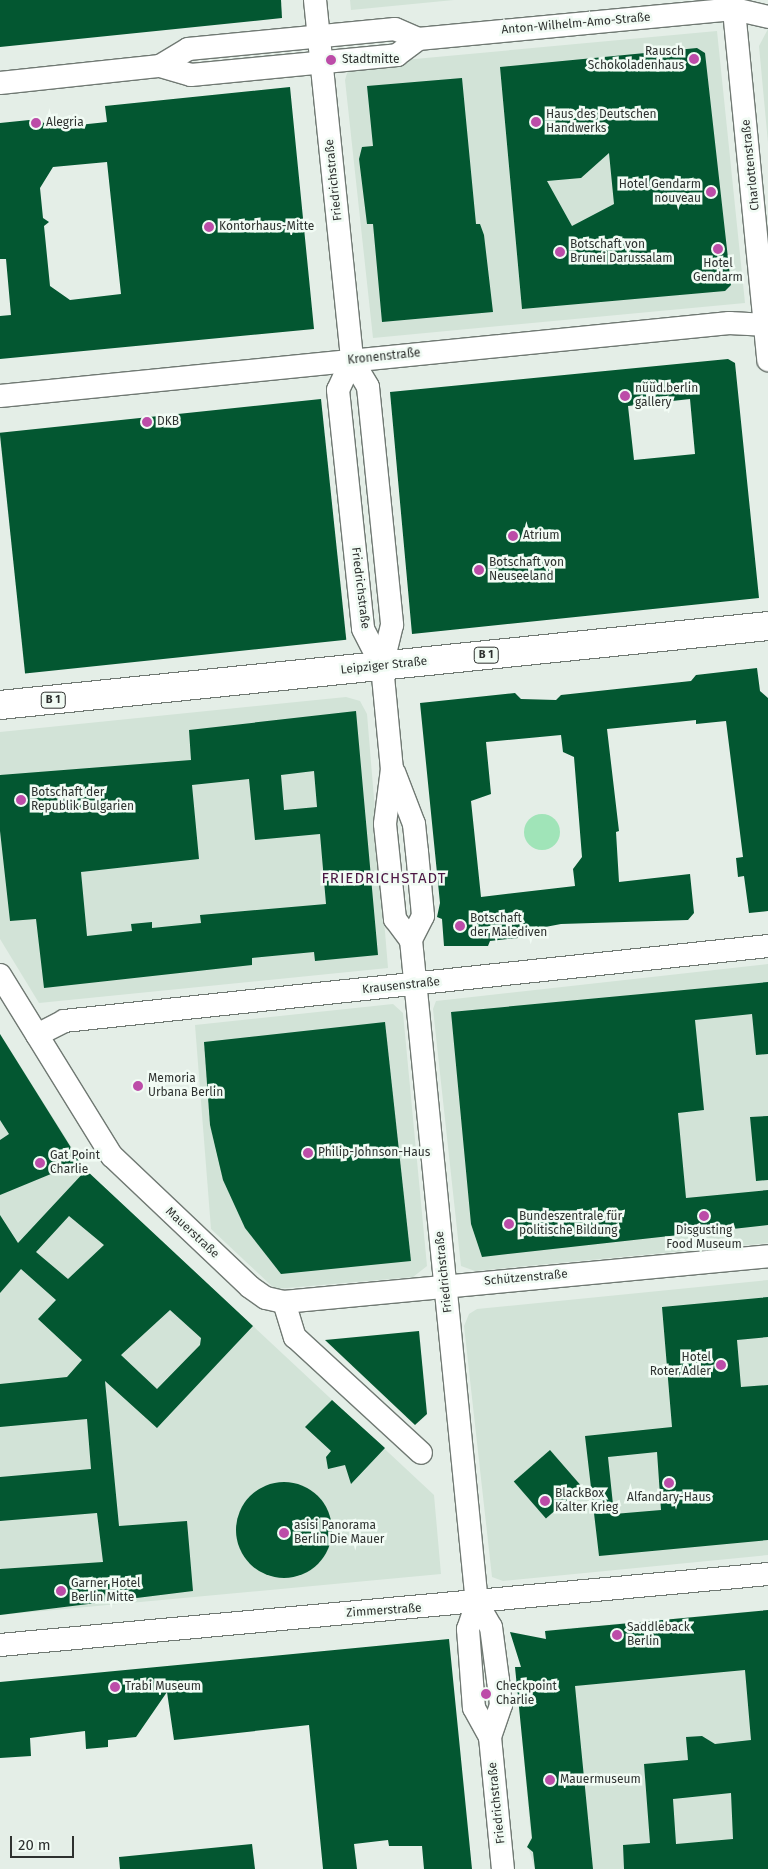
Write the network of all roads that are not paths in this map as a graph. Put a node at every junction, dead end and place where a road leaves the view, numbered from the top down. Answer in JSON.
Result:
{"nodes":[{"id":1,"x":315,"y":0,"type":"edge"},
{"id":2,"x":740,"y":3,"type":"edge"},
{"id":3,"x":768,"y":17,"type":"edge"},
{"id":4,"x":319,"y":36,"type":"junction"},
{"id":5,"x":418,"y":39,"type":"junction"},
{"id":6,"x":322,"y":62,"type":"junction"},
{"id":7,"x":160,"y":66,"type":"junction"},
{"id":8,"x":0,"y":83,"type":"edge"},
{"id":9,"x":767,"y":325,"type":"edge"},
{"id":10,"x":352,"y":360,"type":"junction"},
{"id":11,"x":768,"y":360,"type":"edge"},
{"id":12,"x":0,"y":396,"type":"edge"},
{"id":13,"x":768,"y":626,"type":"edge"},
{"id":14,"x":382,"y":666,"type":"junction"},
{"id":15,"x":0,"y":705,"type":"edge"},
{"id":16,"x":768,"y":946,"type":"edge"},
{"id":17,"x":0,"y":975,"type":"edge"},
{"id":18,"x":415,"y":984,"type":"junction"},
{"id":19,"x":37,"y":1035,"type":"junction"},
{"id":20,"x":768,"y":1256,"type":"edge"},
{"id":21,"x":445,"y":1286,"type":"junction"},
{"id":22,"x":284,"y":1302,"type":"junction"},
{"id":23,"x":421,"y":1453,"type":"dead end"},
{"id":24,"x":768,"y":1574,"type":"edge"},
{"id":25,"x":476,"y":1604,"type":"junction"},
{"id":26,"x":0,"y":1645,"type":"edge"},
{"id":27,"x":503,"y":1869,"type":"edge"}],
"edges":[{"from":1,"to":4,"type":"street","name":"Friedrichstraße"},
{"from":2,"to":3,"type":"street","name":"Anton-Wilhelm-Amo-Straße"},
{"from":2,"to":5,"type":"street","name":"Anton-Wilhelm-Amo-Straße"},
{"from":2,"to":9,"type":"street","name":"Charlottenstraße"},
{"from":4,"to":5,"type":"street","name":"Anton-Wilhelm-Amo-Straße"},
{"from":4,"to":6,"type":"street","name":"Friedrichstraße"},
{"from":4,"to":7,"type":"street","name":"Anton-Wilhelm-Amo-Straße"},
{"from":5,"to":6,"type":"street","name":"Anton-Wilhelm-Amo-Straße"},
{"from":6,"to":7,"type":"street","name":"Anton-Wilhelm-Amo-Straße"},
{"from":6,"to":10,"type":"street","name":"Friedrichstraße"},
{"from":7,"to":8,"type":"street","name":"Anton-Wilhelm-Amo-Straße"},
{"from":9,"to":10,"type":"street","name":"Kronenstraße"},
{"from":9,"to":11,"type":"street","name":"Charlottenstraße"},
{"from":10,"to":12,"type":"street","name":"Kronenstraße"},
{"from":10,"to":14,"type":"street","name":"Friedrichstraße"},
{"from":13,"to":14,"type":"main road","name":"Leipziger Straße","number":"B 1"},
{"from":14,"to":15,"type":"main road","name":"Leipziger Straße","number":"B 1"},
{"from":14,"to":18,"type":"street","name":"Friedrichstraße"},
{"from":16,"to":18,"type":"street","name":"Krausenstraße"},
{"from":17,"to":19,"type":"street","name":"Mauerstraße"},
{"from":18,"to":19,"type":"street","name":"Krausenstraße"},
{"from":18,"to":21,"type":"street","name":"Friedrichstraße"},
{"from":19,"to":22,"type":"street","name":"Mauerstraße"},
{"from":20,"to":21,"type":"street","name":"Schützenstraße"},
{"from":21,"to":22,"type":"street","name":"Schützenstraße"},
{"from":21,"to":25,"type":"street","name":"Friedrichstraße"},
{"from":22,"to":23,"type":"street"},
{"from":24,"to":25,"type":"street","name":"Zimmerstraße"},
{"from":25,"to":26,"type":"street","name":"Zimmerstraße"},
{"from":25,"to":27,"type":"street","name":"Friedrichstraße"}]}
